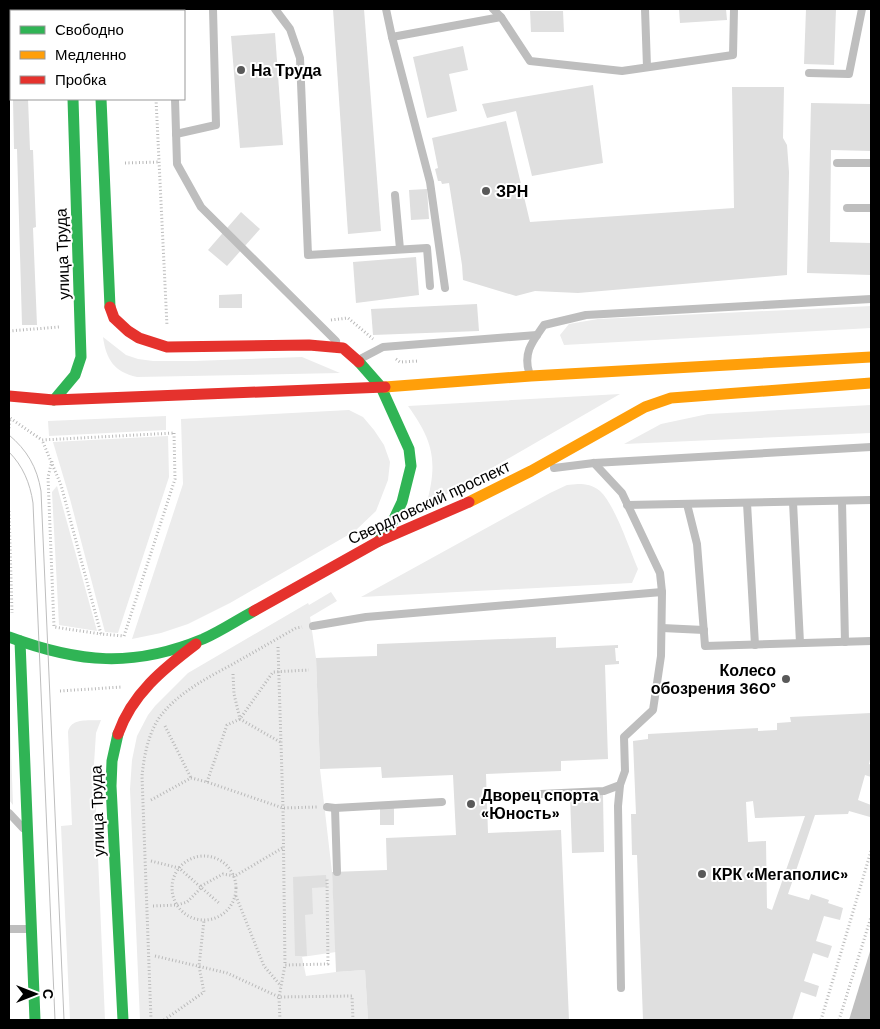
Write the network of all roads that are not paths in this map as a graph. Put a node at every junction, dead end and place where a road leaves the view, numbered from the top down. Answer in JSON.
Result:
{"nodes":[{"id":1,"x":213,"y":9,"type":"edge"},
{"id":2,"x":275,"y":9,"type":"edge"},
{"id":3,"x":386,"y":9,"type":"edge"},
{"id":4,"x":493,"y":9,"type":"edge"},
{"id":5,"x":644,"y":9,"type":"edge"},
{"id":6,"x":734,"y":9,"type":"edge"},
{"id":7,"x":862,"y":9,"type":"edge"},
{"id":8,"x":501,"y":17,"type":"junction"},
{"id":9,"x":392,"y":37,"type":"junction"},
{"id":10,"x":647,"y":67,"type":"junction"},
{"id":11,"x":809,"y":73,"type":"dead end"},
{"id":12,"x":73,"y":100,"type":"edge"},
{"id":13,"x":101,"y":100,"type":"edge"},
{"id":14,"x":175,"y":100,"type":"edge"},
{"id":15,"x":176,"y":134,"type":"junction"},
{"id":16,"x":837,"y":163,"type":"dead end"},
{"id":17,"x":871,"y":163,"type":"edge"},
{"id":18,"x":395,"y":195,"type":"dead end"},
{"id":19,"x":847,"y":208,"type":"dead end"},
{"id":20,"x":871,"y":208,"type":"edge"},
{"id":21,"x":400,"y":249,"type":"junction"},
{"id":22,"x":430,"y":286,"type":"dead end"},
{"id":23,"x":445,"y":288,"type":"dead end"},
{"id":24,"x":871,"y":299,"type":"edge"},
{"id":25,"x":537,"y":335,"type":"junction"},
{"id":26,"x":343,"y":348,"type":"junction"},
{"id":27,"x":871,"y":357,"type":"edge"},
{"id":28,"x":358,"y":360,"type":"junction"},
{"id":29,"x":531,"y":376,"type":"junction"},
{"id":30,"x":871,"y":383,"type":"edge"},
{"id":31,"x":381,"y":387,"type":"junction"},
{"id":32,"x":9,"y":396,"type":"edge"},
{"id":33,"x":54,"y":400,"type":"junction"},
{"id":34,"x":871,"y":447,"type":"edge"},
{"id":35,"x":594,"y":463,"type":"junction"},
{"id":36,"x":531,"y":471,"type":"junction"},
{"id":37,"x":871,"y":500,"type":"edge"},
{"id":38,"x":842,"y":501,"type":"junction"},
{"id":39,"x":793,"y":502,"type":"junction"},
{"id":40,"x":747,"y":503,"type":"junction"},
{"id":41,"x":687,"y":504,"type":"junction"},
{"id":42,"x":627,"y":505,"type":"junction"},
{"id":43,"x":380,"y":541,"type":"junction"},
{"id":44,"x":662,"y":592,"type":"junction"},
{"id":45,"x":313,"y":626,"type":"road end"},
{"id":46,"x":662,"y":628,"type":"junction"},
{"id":47,"x":704,"y":630,"type":"junction"},
{"id":48,"x":9,"y":637,"type":"edge"},
{"id":49,"x":205,"y":638,"type":"junction"},
{"id":50,"x":20,"y":641,"type":"junction"},
{"id":51,"x":871,"y":641,"type":"edge"},
{"id":52,"x":845,"y":642,"type":"junction"},
{"id":53,"x":800,"y":643,"type":"junction"},
{"id":54,"x":755,"y":644,"type":"junction"},
{"id":55,"x":620,"y":786,"type":"junction"},
{"id":56,"x":497,"y":796,"type":"dead end"},
{"id":57,"x":442,"y":802,"type":"dead end"},
{"id":58,"x":9,"y":813,"type":"edge"},
{"id":59,"x":29,"y":835,"type":"junction"},
{"id":60,"x":337,"y":872,"type":"dead end"},
{"id":61,"x":9,"y":929,"type":"edge"},
{"id":62,"x":32,"y":929,"type":"junction"},
{"id":63,"x":621,"y":988,"type":"dead end"},
{"id":64,"x":35,"y":1020,"type":"edge"},
{"id":65,"x":123,"y":1020,"type":"edge"}],
"edges":[{"from":1,"to":15,"type":"lane"},
{"from":2,"to":21,"type":"lane"},
{"from":3,"to":9,"type":"lane"},
{"from":4,"to":8,"type":"lane"},
{"from":5,"to":10,"type":"lane"},
{"from":6,"to":10,"type":"lane"},
{"from":7,"to":11,"type":"lane"},
{"from":8,"to":9,"type":"lane"},
{"from":8,"to":10,"type":"lane"},
{"from":9,"to":23,"type":"lane"},
{"from":12,"to":33,"type":"main road","name":"улица Труда"},
{"from":13,"to":26,"type":"main road"},
{"from":14,"to":15,"type":"lane"},
{"from":15,"to":26,"type":"lane"},
{"from":16,"to":17,"type":"lane"},
{"from":18,"to":21,"type":"lane"},
{"from":19,"to":20,"type":"lane"},
{"from":21,"to":22,"type":"lane"},
{"from":24,"to":25,"type":"lane"},
{"from":25,"to":28,"type":"lane"},
{"from":25,"to":29,"type":"lane"},
{"from":26,"to":28,"type":"main road"},
{"from":27,"to":29,"type":"main road"},
{"from":28,"to":31,"type":"main road"},
{"from":29,"to":31,"type":"main road"},
{"from":30,"to":36,"type":"main road","name":"Свердловский проспект"},
{"from":31,"to":33,"type":"main road"},
{"from":31,"to":43,"type":"main road"},
{"from":32,"to":33,"type":"main road"},
{"from":34,"to":35,"type":"lane"},
{"from":35,"to":36,"type":"lane"},
{"from":35,"to":42,"type":"lane"},
{"from":36,"to":43,"type":"main road","name":"Свердловский проспект"},
{"from":37,"to":38,"type":"lane"},
{"from":38,"to":39,"type":"lane"},
{"from":38,"to":52,"type":"lane"},
{"from":39,"to":40,"type":"lane"},
{"from":39,"to":53,"type":"lane"},
{"from":40,"to":41,"type":"lane"},
{"from":40,"to":54,"type":"lane"},
{"from":41,"to":42,"type":"lane"},
{"from":41,"to":47,"type":"lane"},
{"from":42,"to":44,"type":"lane"},
{"from":43,"to":49,"type":"main road","name":"Свердловский проспект"},
{"from":44,"to":45,"type":"lane"},
{"from":44,"to":46,"type":"lane"},
{"from":46,"to":47,"type":"lane"},
{"from":46,"to":55,"type":"lane"},
{"from":47,"to":54,"type":"lane"},
{"from":48,"to":50,"type":"main road","name":"Свердловский проспект"},
{"from":49,"to":50,"type":"main road","name":"Свердловский проспект"},
{"from":49,"to":65,"type":"main road","name":"улица Труда"},
{"from":50,"to":59,"type":"main road"},
{"from":51,"to":52,"type":"lane"},
{"from":52,"to":53,"type":"lane"},
{"from":53,"to":54,"type":"lane"},
{"from":55,"to":56,"type":"lane"},
{"from":55,"to":63,"type":"lane"},
{"from":57,"to":60,"type":"lane"},
{"from":58,"to":59,"type":"lane"},
{"from":59,"to":62,"type":"main road"},
{"from":61,"to":62,"type":"lane"},
{"from":62,"to":64,"type":"main road"}]}
